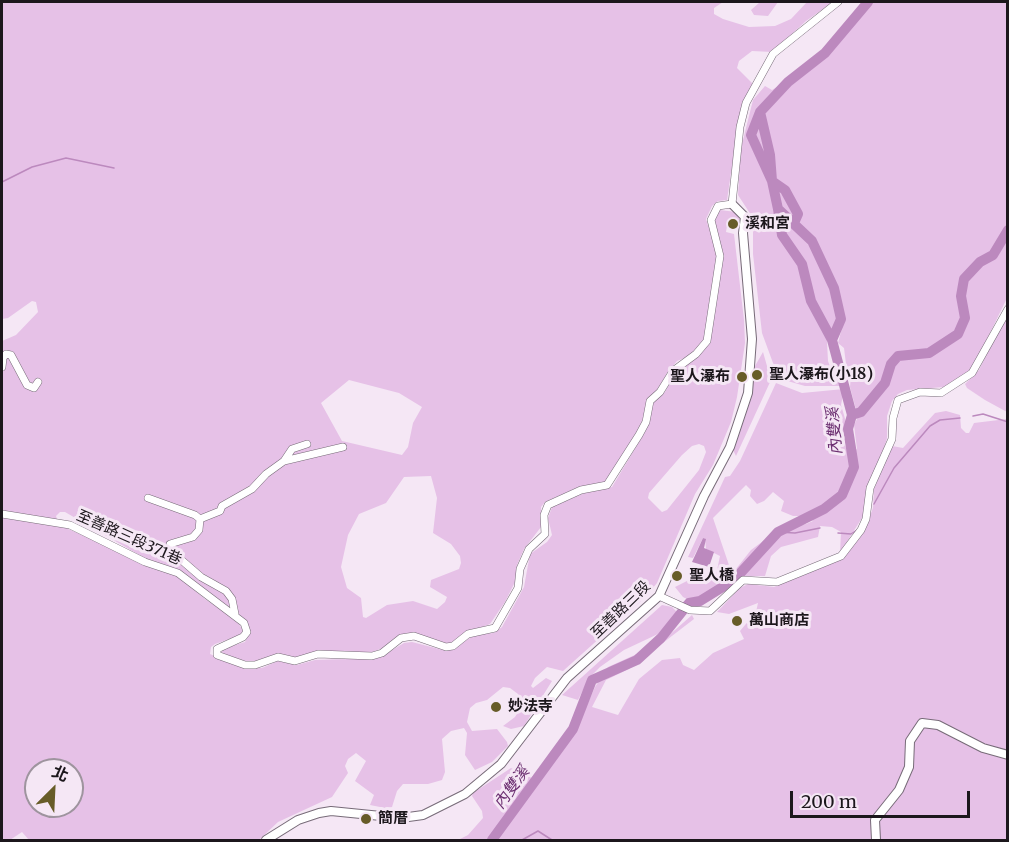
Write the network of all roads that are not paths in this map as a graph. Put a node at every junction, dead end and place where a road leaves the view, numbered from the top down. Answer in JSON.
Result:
{"nodes":[{"id":1,"x":838,"y":2,"type":"edge"},
{"id":2,"x":732,"y":204,"type":"junction"},
{"id":3,"x":1008,"y":309,"type":"edge"},
{"id":4,"x":2,"y":367,"type":"edge"},
{"id":5,"x":38,"y":382,"type":"dead end"},
{"id":6,"x":307,"y":444,"type":"dead end"},
{"id":7,"x":343,"y":447,"type":"dead end"},
{"id":8,"x":284,"y":461,"type":"junction"},
{"id":9,"x":148,"y":498,"type":"dead end"},
{"id":10,"x":2,"y":514,"type":"edge"},
{"id":11,"x":200,"y":519,"type":"junction"},
{"id":12,"x":659,"y":596,"type":"junction"},
{"id":13,"x":235,"y":614,"type":"junction"},
{"id":14,"x":1008,"y":754,"type":"edge"},
{"id":15,"x":266,"y":840,"type":"edge"},
{"id":16,"x":876,"y":840,"type":"edge"}],
"edges":[{"from":1,"to":2,"type":"street"},
{"from":2,"to":12,"type":"street","name":"至善路三段"},
{"from":2,"to":13,"type":"street"},
{"from":3,"to":12,"type":"street"},
{"from":4,"to":5,"type":"street"},
{"from":6,"to":8,"type":"street"},
{"from":7,"to":8,"type":"street"},
{"from":8,"to":11,"type":"street"},
{"from":9,"to":11,"type":"street"},
{"from":10,"to":13,"type":"street","name":"至善路三段371巷"},
{"from":11,"to":13,"type":"street"},
{"from":12,"to":15,"type":"street","name":"至善路三段"},
{"from":14,"to":16,"type":"street"}]}
